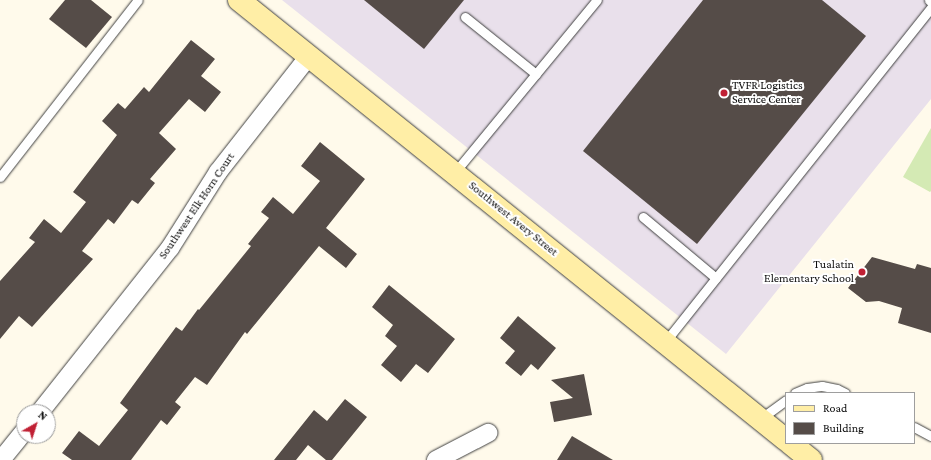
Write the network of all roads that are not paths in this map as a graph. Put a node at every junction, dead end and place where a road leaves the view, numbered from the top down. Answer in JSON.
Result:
{"nodes":[{"id":1,"x":138,"y":0,"type":"edge"},
{"id":2,"x":239,"y":0,"type":"edge"},
{"id":3,"x":597,"y":0,"type":"edge"},
{"id":4,"x":928,"y":0,"type":"edge"},
{"id":5,"x":931,"y":2,"type":"edge"},
{"id":6,"x":931,"y":8,"type":"edge"},
{"id":7,"x":465,"y":17,"type":"dead end"},
{"id":8,"x":309,"y":56,"type":"junction"},
{"id":9,"x":536,"y":74,"type":"junction"},
{"id":10,"x":455,"y":172,"type":"junction"},
{"id":11,"x":0,"y":177,"type":"edge"},
{"id":12,"x":643,"y":217,"type":"dead end"},
{"id":13,"x":716,"y":278,"type":"junction"},
{"id":14,"x":665,"y":342,"type":"junction"},
{"id":15,"x":797,"y":392,"type":"edge"},
{"id":16,"x":844,"y":392,"type":"edge"},
{"id":17,"x":785,"y":401,"type":"edge"},
{"id":18,"x":46,"y":404,"type":"edge"},
{"id":19,"x":760,"y":419,"type":"junction"},
{"id":20,"x":915,"y":428,"type":"edge"},
{"id":21,"x":488,"y":433,"type":"dead end"},
{"id":22,"x":931,"y":436,"type":"edge"},
{"id":23,"x":785,"y":439,"type":"edge"},
{"id":24,"x":16,"y":442,"type":"edge"},
{"id":25,"x":791,"y":444,"type":"edge"},
{"id":26,"x":1,"y":460,"type":"edge"},
{"id":27,"x":436,"y":460,"type":"edge"},
{"id":28,"x":811,"y":460,"type":"edge"}],
"edges":[{"from":1,"to":11,"type":"lane"},
{"from":2,"to":8,"type":"main road","name":"Southwest Avery Street"},
{"from":3,"to":9,"type":"lane"},
{"from":4,"to":5,"type":"lane"},
{"from":6,"to":13,"type":"lane"},
{"from":7,"to":9,"type":"lane"},
{"from":8,"to":10,"type":"main road","name":"Southwest Avery Street"},
{"from":8,"to":18,"type":"street","name":"Southwest Elk Horn Court"},
{"from":9,"to":10,"type":"lane"},
{"from":10,"to":14,"type":"main road","name":"Southwest Avery Street"},
{"from":12,"to":13,"type":"lane"},
{"from":13,"to":14,"type":"lane"},
{"from":14,"to":19,"type":"main road","name":"Southwest Avery Street"},
{"from":15,"to":16,"type":"lane"},
{"from":17,"to":19,"type":"lane"},
{"from":19,"to":23,"type":"main road","name":"Southwest Avery Street"},
{"from":20,"to":22,"type":"lane"},
{"from":21,"to":27,"type":"street"},
{"from":24,"to":26,"type":"street"},
{"from":25,"to":28,"type":"main road"}]}
